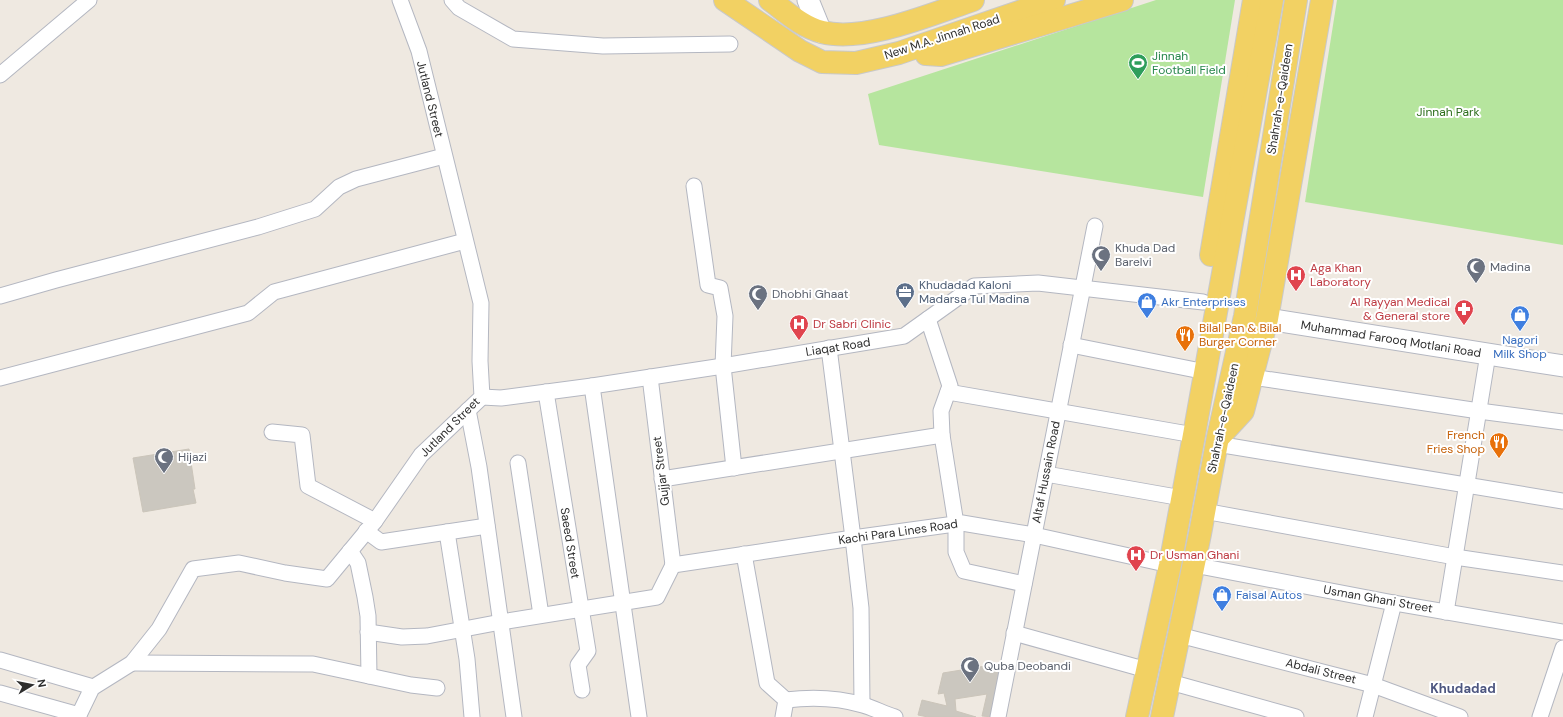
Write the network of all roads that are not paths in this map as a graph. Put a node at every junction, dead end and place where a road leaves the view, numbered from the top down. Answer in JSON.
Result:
{"nodes":[{"id":1,"x":89,"y":0,"type":"edge"},
{"id":2,"x":400,"y":0,"type":"edge"},
{"id":3,"x":452,"y":0,"type":"edge"},
{"id":4,"x":725,"y":0,"type":"edge"},
{"id":5,"x":770,"y":0,"type":"edge"},
{"id":6,"x":808,"y":0,"type":"edge"},
{"id":7,"x":948,"y":0,"type":"edge"},
{"id":8,"x":973,"y":0,"type":"edge"},
{"id":9,"x":1054,"y":0,"type":"edge"},
{"id":10,"x":1122,"y":0,"type":"edge"},
{"id":11,"x":1254,"y":0,"type":"edge"},
{"id":12,"x":1272,"y":0,"type":"edge"},
{"id":13,"x":1296,"y":0,"type":"edge"},
{"id":14,"x":1322,"y":0,"type":"edge"},
{"id":15,"x":897,"y":25,"type":"junction"},
{"id":16,"x":821,"y":32,"type":"junction"},
{"id":17,"x":730,"y":44,"type":"dead end"},
{"id":18,"x":899,"y":53,"type":"junction"},
{"id":19,"x":0,"y":75,"type":"edge"},
{"id":20,"x":444,"y":156,"type":"junction"},
{"id":21,"x":694,"y":186,"type":"dead end"},
{"id":22,"x":1095,"y":226,"type":"dead end"},
{"id":23,"x":465,"y":241,"type":"junction"},
{"id":24,"x":1082,"y":288,"type":"junction"},
{"id":25,"x":0,"y":296,"type":"edge"},
{"id":26,"x":1203,"y":302,"type":"junction"},
{"id":27,"x":928,"y":319,"type":"junction"},
{"id":28,"x":1267,"y":319,"type":"junction"},
{"id":29,"x":1071,"y":345,"type":"junction"},
{"id":30,"x":828,"y":348,"type":"junction"},
{"id":31,"x":1488,"y":354,"type":"junction"},
{"id":32,"x":723,"y":366,"type":"junction"},
{"id":33,"x":1563,"y":366,"type":"edge"},
{"id":34,"x":1206,"y":372,"type":"junction"},
{"id":35,"x":650,"y":377,"type":"junction"},
{"id":36,"x":1252,"y":377,"type":"junction"},
{"id":37,"x":0,"y":378,"type":"edge"},
{"id":38,"x":592,"y":386,"type":"junction"},
{"id":39,"x":546,"y":392,"type":"junction"},
{"id":40,"x":948,"y":392,"type":"junction"},
{"id":41,"x":482,"y":397,"type":"junction"},
{"id":42,"x":468,"y":410,"type":"junction"},
{"id":43,"x":1058,"y":411,"type":"junction"},
{"id":44,"x":1479,"y":411,"type":"junction"},
{"id":45,"x":1563,"y":422,"type":"edge"},
{"id":46,"x":272,"y":432,"type":"dead end"},
{"id":47,"x":942,"y":435,"type":"junction"},
{"id":48,"x":1194,"y":435,"type":"junction"},
{"id":49,"x":1218,"y":441,"type":"junction"},
{"id":50,"x":842,"y":451,"type":"junction"},
{"id":51,"x":518,"y":463,"type":"dead end"},
{"id":52,"x":734,"y":468,"type":"junction"},
{"id":53,"x":1046,"y":474,"type":"junction"},
{"id":54,"x":662,"y":480,"type":"junction"},
{"id":55,"x":1467,"y":485,"type":"junction"},
{"id":56,"x":1182,"y":498,"type":"junction"},
{"id":57,"x":1563,"y":501,"type":"edge"},
{"id":58,"x":1204,"y":511,"type":"junction"},
{"id":59,"x":956,"y":524,"type":"junction"},
{"id":60,"x":370,"y":526,"type":"junction"},
{"id":61,"x":487,"y":526,"type":"junction"},
{"id":62,"x":447,"y":532,"type":"junction"},
{"id":63,"x":1034,"y":535,"type":"junction"},
{"id":64,"x":854,"y":538,"type":"junction"},
{"id":65,"x":350,"y":551,"type":"junction"},
{"id":66,"x":744,"y":554,"type":"junction"},
{"id":67,"x":1455,"y":557,"type":"junction"},
{"id":68,"x":673,"y":565,"type":"junction"},
{"id":69,"x":1170,"y":565,"type":"junction"},
{"id":70,"x":1194,"y":565,"type":"junction"},
{"id":71,"x":1563,"y":573,"type":"edge"},
{"id":72,"x":1024,"y":584,"type":"junction"},
{"id":73,"x":623,"y":602,"type":"junction"},
{"id":74,"x":1394,"y":603,"type":"junction"},
{"id":75,"x":580,"y":609,"type":"junction"},
{"id":76,"x":1446,"y":612,"type":"junction"},
{"id":77,"x":541,"y":615,"type":"junction"},
{"id":78,"x":501,"y":622,"type":"junction"},
{"id":79,"x":462,"y":628,"type":"junction"},
{"id":80,"x":368,"y":632,"type":"junction"},
{"id":81,"x":1563,"y":632,"type":"edge"},
{"id":82,"x":1014,"y":633,"type":"junction"},
{"id":83,"x":1179,"y":635,"type":"junction"},
{"id":84,"x":1563,"y":648,"type":"edge"},
{"id":85,"x":0,"y":660,"type":"edge"},
{"id":86,"x":132,"y":663,"type":"junction"},
{"id":87,"x":1147,"y":670,"type":"junction"},
{"id":88,"x":369,"y":676,"type":"junction"},
{"id":89,"x":1170,"y":682,"type":"junction"},
{"id":90,"x":1373,"y":685,"type":"junction"},
{"id":91,"x":93,"y":687,"type":"junction"},
{"id":92,"x":437,"y":688,"type":"dead end"},
{"id":93,"x":582,"y":690,"type":"dead end"},
{"id":94,"x":0,"y":694,"type":"edge"},
{"id":95,"x":786,"y":700,"type":"junction"},
{"id":96,"x":862,"y":704,"type":"junction"},
{"id":97,"x":79,"y":716,"type":"edge"},
{"id":98,"x":472,"y":717,"type":"edge"},
{"id":99,"x":514,"y":717,"type":"edge"},
{"id":100,"x":639,"y":717,"type":"edge"},
{"id":101,"x":783,"y":717,"type":"edge"},
{"id":102,"x":894,"y":717,"type":"edge"},
{"id":103,"x":998,"y":717,"type":"edge"},
{"id":104,"x":1137,"y":717,"type":"edge"},
{"id":105,"x":1162,"y":717,"type":"edge"},
{"id":106,"x":1296,"y":717,"type":"edge"},
{"id":107,"x":1365,"y":717,"type":"edge"},
{"id":108,"x":1460,"y":717,"type":"edge"},
{"id":109,"x":1540,"y":717,"type":"edge"}],
"edges":[{"from":1,"to":19,"type":"street"},
{"from":2,"to":20,"type":"street","name":"Jutland Street"},
{"from":3,"to":17,"type":"street"},
{"from":4,"to":18,"type":"main road","name":"New M.A. Jinnah Road"},
{"from":5,"to":16,"type":"main road","name":"New M.A. Jinnah Road"},
{"from":6,"to":16,"type":"street"},
{"from":7,"to":15,"type":"main road"},
{"from":8,"to":15,"type":"main road","name":"New M.A. Jinnah Road"},
{"from":9,"to":18,"type":"main road","name":"New M.A. Jinnah Road"},
{"from":10,"to":18,"type":"main road"},
{"from":11,"to":26,"type":"main road"},
{"from":12,"to":34,"type":"main road","name":"Shahrah-e-Qaideen"},
{"from":13,"to":49,"type":"main road","name":"Shahrah-e-Qaideen"},
{"from":14,"to":28,"type":"main road"},
{"from":15,"to":16,"type":"main road","name":"New M.A. Jinnah Road"},
{"from":20,"to":23,"type":"street","name":"Jutland Street"},
{"from":20,"to":25,"type":"street"},
{"from":21,"to":32,"type":"street"},
{"from":22,"to":24,"type":"street","name":"Altaf Hussain Road"},
{"from":23,"to":37,"type":"street"},
{"from":23,"to":41,"type":"street","name":"Jutland Street"},
{"from":24,"to":26,"type":"street","name":"Liaqat Road"},
{"from":24,"to":27,"type":"street","name":"Liaqat Road"},
{"from":24,"to":29,"type":"street","name":"Altaf Hussain Road"},
{"from":26,"to":34,"type":"main road"},
{"from":27,"to":30,"type":"street","name":"Liaqat Road"},
{"from":27,"to":40,"type":"street"},
{"from":28,"to":31,"type":"street","name":"Muhammad Farooq Motlani Road"},
{"from":28,"to":36,"type":"main road"},
{"from":29,"to":34,"type":"street"},
{"from":29,"to":43,"type":"street","name":"Altaf Hussain Road"},
{"from":30,"to":32,"type":"street","name":"Liaqat Road"},
{"from":30,"to":50,"type":"street"},
{"from":31,"to":33,"type":"street","name":"Muhammad Farooq Motlani Road"},
{"from":31,"to":44,"type":"street"},
{"from":32,"to":35,"type":"street","name":"Liaqat Road"},
{"from":32,"to":52,"type":"street"},
{"from":34,"to":48,"type":"main road","name":"Shahrah-e-Qaideen"},
{"from":35,"to":38,"type":"street","name":"Liaqat Road"},
{"from":35,"to":54,"type":"street","name":"Gujjar Street"},
{"from":36,"to":44,"type":"street"},
{"from":36,"to":49,"type":"main road"},
{"from":38,"to":39,"type":"street","name":"Liaqat Road"},
{"from":38,"to":73,"type":"street"},
{"from":39,"to":41,"type":"street","name":"Liaqat Road"},
{"from":39,"to":75,"type":"street","name":"Saeed Street"},
{"from":40,"to":43,"type":"street"},
{"from":40,"to":47,"type":"street"},
{"from":41,"to":42,"type":"street","name":"Jutland Street"},
{"from":42,"to":60,"type":"street","name":"Jutland Street"},
{"from":42,"to":61,"type":"street"},
{"from":43,"to":48,"type":"street"},
{"from":43,"to":53,"type":"street","name":"Altaf Hussain Road"},
{"from":44,"to":45,"type":"street"},
{"from":44,"to":55,"type":"street"},
{"from":46,"to":60,"type":"street"},
{"from":47,"to":50,"type":"street"},
{"from":47,"to":59,"type":"street"},
{"from":48,"to":56,"type":"main road","name":"Shahrah-e-Qaideen"},
{"from":49,"to":55,"type":"street"},
{"from":49,"to":58,"type":"main road","name":"Shahrah-e-Qaideen"},
{"from":50,"to":52,"type":"street"},
{"from":50,"to":64,"type":"street"},
{"from":51,"to":77,"type":"street"},
{"from":52,"to":54,"type":"street"},
{"from":53,"to":56,"type":"street"},
{"from":53,"to":63,"type":"street","name":"Altaf Hussain Road"},
{"from":54,"to":68,"type":"street","name":"Gujjar Street"},
{"from":55,"to":57,"type":"street"},
{"from":55,"to":67,"type":"street"},
{"from":56,"to":69,"type":"main road","name":"Shahrah-e-Qaideen"},
{"from":58,"to":67,"type":"street"},
{"from":58,"to":70,"type":"main road","name":"Shahrah-e-Qaideen"},
{"from":59,"to":63,"type":"street","name":"Kachi Para Lines Road"},
{"from":59,"to":64,"type":"street","name":"Kachi Para Lines Road"},
{"from":59,"to":72,"type":"street"},
{"from":60,"to":62,"type":"street"},
{"from":60,"to":65,"type":"street","name":"Jutland Street"},
{"from":61,"to":62,"type":"street"},
{"from":61,"to":78,"type":"street"},
{"from":62,"to":79,"type":"street"},
{"from":63,"to":69,"type":"street","name":"Kachi Para Lines Road"},
{"from":63,"to":72,"type":"street","name":"Altaf Hussain Road"},
{"from":64,"to":66,"type":"street","name":"Kachi Para Lines Road"},
{"from":64,"to":96,"type":"street"},
{"from":65,"to":80,"type":"street"},
{"from":65,"to":86,"type":"street","name":"Jutland Street"},
{"from":66,"to":68,"type":"street","name":"Kachi Para Lines Road"},
{"from":66,"to":95,"type":"street"},
{"from":67,"to":71,"type":"street"},
{"from":67,"to":76,"type":"street"},
{"from":68,"to":73,"type":"street"},
{"from":69,"to":87,"type":"main road","name":"Shahrah-e-Qaideen"},
{"from":70,"to":74,"type":"street","name":"Usman Ghani Street"},
{"from":70,"to":83,"type":"main road","name":"Shahrah-e-Qaideen"},
{"from":72,"to":82,"type":"street","name":"Altaf Hussain Road"},
{"from":73,"to":75,"type":"street"},
{"from":73,"to":100,"type":"street"},
{"from":74,"to":76,"type":"street","name":"Usman Ghani Street"},
{"from":74,"to":90,"type":"street"},
{"from":75,"to":77,"type":"street"},
{"from":75,"to":93,"type":"street","name":"Saeed Street"},
{"from":76,"to":81,"type":"street","name":"Usman Ghani Street"},
{"from":77,"to":78,"type":"street"},
{"from":78,"to":79,"type":"street"},
{"from":78,"to":99,"type":"street"},
{"from":79,"to":80,"type":"street"},
{"from":79,"to":98,"type":"street"},
{"from":80,"to":88,"type":"street"},
{"from":82,"to":87,"type":"street"},
{"from":82,"to":103,"type":"street","name":"Altaf Hussain Road"},
{"from":83,"to":89,"type":"main road","name":"Shahrah-e-Qaideen"},
{"from":83,"to":90,"type":"street","name":"Abdali Street"},
{"from":84,"to":109,"type":"street"},
{"from":85,"to":91,"type":"street"},
{"from":86,"to":88,"type":"street"},
{"from":86,"to":91,"type":"street","name":"Jutland Street"},
{"from":87,"to":104,"type":"main road","name":"Shahrah-e-Qaideen"},
{"from":88,"to":92,"type":"street"},
{"from":89,"to":105,"type":"main road","name":"Shahrah-e-Qaideen"},
{"from":89,"to":106,"type":"street"},
{"from":90,"to":107,"type":"street"},
{"from":90,"to":108,"type":"street","name":"Abdali Street"},
{"from":91,"to":97,"type":"street"},
{"from":94,"to":97,"type":"street"},
{"from":95,"to":96,"type":"street"},
{"from":95,"to":101,"type":"street"},
{"from":96,"to":102,"type":"street"}]}
